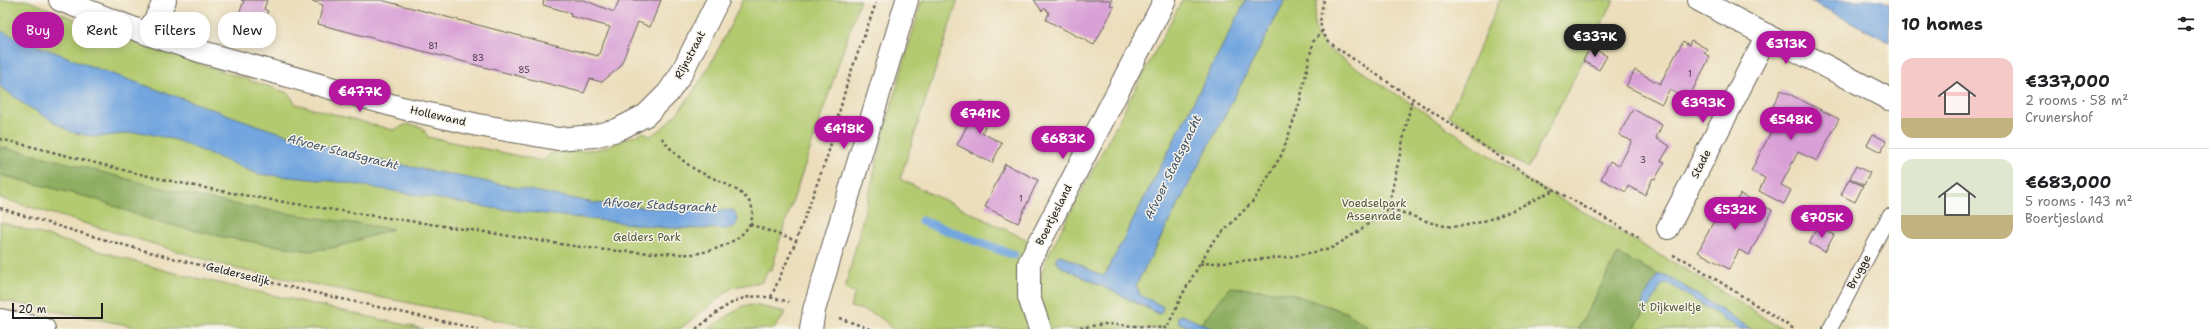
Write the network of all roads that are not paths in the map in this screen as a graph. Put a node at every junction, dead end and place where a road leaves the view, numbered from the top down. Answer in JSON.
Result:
{"nodes":[{"id":1,"x":60,"y":0,"type":"edge"},
{"id":2,"x":165,"y":0,"type":"edge"},
{"id":3,"x":718,"y":0,"type":"edge"},
{"id":4,"x":907,"y":0,"type":"edge"},
{"id":5,"x":1166,"y":0,"type":"edge"},
{"id":6,"x":1699,"y":0,"type":"edge"},
{"id":7,"x":159,"y":12,"type":"edge"},
{"id":8,"x":140,"y":31,"type":"edge"},
{"id":9,"x":1767,"y":36,"type":"junction"},
{"id":10,"x":191,"y":48,"type":"edge"},
{"id":11,"x":1889,"y":99,"type":"edge"},
{"id":12,"x":651,"y":111,"type":"joint"},
{"id":13,"x":1889,"y":216,"type":"edge"},
{"id":14,"x":1668,"y":228,"type":"road end"},
{"id":15,"x":0,"y":320,"type":"edge"},
{"id":16,"x":44,"y":329,"type":"edge"},
{"id":17,"x":811,"y":329,"type":"edge"},
{"id":18,"x":1040,"y":329,"type":"edge"},
{"id":19,"x":1830,"y":329,"type":"edge"}],
"edges":[{"from":1,"to":8,"type":"street","name":"Hollewand"},
{"from":2,"to":7,"type":"street"},
{"from":3,"to":12,"type":"street","name":"Rijnstraat"},
{"from":4,"to":17,"type":"street"},
{"from":5,"to":18,"type":"street","name":"Boertjesland"},
{"from":6,"to":9,"type":"street"},
{"from":9,"to":11,"type":"street"},
{"from":9,"to":14,"type":"street","name":"Stade"},
{"from":10,"to":12,"type":"street","name":"Hollewand"},
{"from":13,"to":19,"type":"lane","name":"Brugge"},
{"from":15,"to":16,"type":"street"}]}
